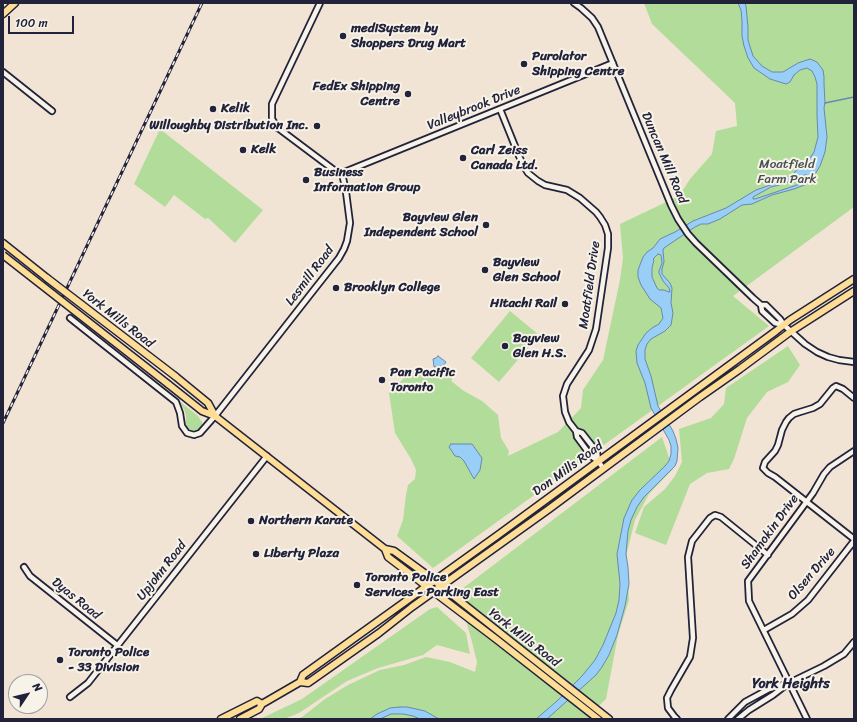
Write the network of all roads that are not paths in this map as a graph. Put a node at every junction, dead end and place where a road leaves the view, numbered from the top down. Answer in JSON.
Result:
{"nodes":[{"id":1,"x":15,"y":3,"type":"edge"},
{"id":2,"x":320,"y":3,"type":"edge"},
{"id":3,"x":574,"y":3,"type":"edge"},
{"id":4,"x":3,"y":14,"type":"edge"},
{"id":5,"x":613,"y":63,"type":"junction"},
{"id":6,"x":3,"y":72,"type":"edge"},
{"id":7,"x":500,"y":109,"type":"junction"},
{"id":8,"x":52,"y":111,"type":"dead end"},
{"id":9,"x":342,"y":173,"type":"junction"},
{"id":10,"x":3,"y":243,"type":"edge"},
{"id":11,"x":3,"y":255,"type":"edge"},
{"id":12,"x":854,"y":279,"type":"edge"},
{"id":13,"x":854,"y":291,"type":"edge"},
{"id":14,"x":70,"y":318,"type":"dead end"},
{"id":15,"x":784,"y":325,"type":"junction"},
{"id":16,"x":790,"y":332,"type":"junction"},
{"id":17,"x":854,"y":362,"type":"edge"},
{"id":18,"x":854,"y":398,"type":"edge"},
{"id":19,"x":215,"y":416,"type":"junction"},
{"id":20,"x":854,"y":451,"type":"edge"},
{"id":21,"x":267,"y":456,"type":"junction"},
{"id":22,"x":598,"y":461,"type":"junction"},
{"id":23,"x":604,"y":468,"type":"junction"},
{"id":24,"x":807,"y":501,"type":"junction"},
{"id":25,"x":854,"y":540,"type":"edge"},
{"id":26,"x":385,"y":549,"type":"junction"},
{"id":27,"x":768,"y":555,"type":"junction"},
{"id":28,"x":24,"y":568,"type":"dead end"},
{"id":29,"x":434,"y":581,"type":"junction"},
{"id":30,"x":426,"y":586,"type":"junction"},
{"id":31,"x":441,"y":587,"type":"junction"},
{"id":32,"x":434,"y":592,"type":"junction"},
{"id":33,"x":764,"y":630,"type":"junction"},
{"id":34,"x":364,"y":631,"type":"junction"},
{"id":35,"x":369,"y":640,"type":"junction"},
{"id":36,"x":854,"y":642,"type":"edge"},
{"id":37,"x":117,"y":645,"type":"junction"},
{"id":38,"x":324,"y":660,"type":"junction"},
{"id":39,"x":329,"y":668,"type":"junction"},
{"id":40,"x":300,"y":682,"type":"junction"},
{"id":41,"x":789,"y":683,"type":"junction"},
{"id":42,"x":70,"y":697,"type":"dead end"},
{"id":43,"x":262,"y":704,"type":"junction"},
{"id":44,"x":596,"y":717,"type":"edge"},
{"id":45,"x":221,"y":719,"type":"edge"},
{"id":46,"x":240,"y":719,"type":"edge"},
{"id":47,"x":609,"y":719,"type":"edge"},
{"id":48,"x":677,"y":719,"type":"edge"},
{"id":49,"x":728,"y":719,"type":"edge"},
{"id":50,"x":738,"y":719,"type":"edge"},
{"id":51,"x":807,"y":719,"type":"edge"}],
"edges":[{"from":1,"to":4,"type":"main road"},
{"from":2,"to":9,"type":"street"},
{"from":3,"to":5,"type":"street","name":"Duncan Mill Road"},
{"from":5,"to":7,"type":"street","name":"Valleybrook Drive"},
{"from":5,"to":15,"type":"street","name":"Duncan Mill Road"},
{"from":6,"to":8,"type":"street"},
{"from":7,"to":9,"type":"street","name":"Valleybrook Drive"},
{"from":7,"to":22,"type":"street","name":"Moatfield Drive"},
{"from":9,"to":19,"type":"street","name":"Lesmill Road"},
{"from":10,"to":19,"type":"main road","name":"York Mills Road","bridge":true},
{"from":11,"to":19,"type":"main road","name":"York Mills Road","bridge":true},
{"from":12,"to":15,"type":"main road","name":"Don Mills Road"},
{"from":13,"to":16,"type":"main road","name":"Don Mills Road"},
{"from":14,"to":19,"type":"street"},
{"from":15,"to":16,"type":"street","name":"Duncan Mill Road"},
{"from":15,"to":22,"type":"main road","name":"Don Mills Road"},
{"from":16,"to":17,"type":"street","name":"Duncan Mill Road"},
{"from":16,"to":23,"type":"main road","name":"Don Mills Road"},
{"from":18,"to":24,"type":"street","name":"Olsen Drive"},
{"from":19,"to":21,"type":"main road","name":"York Mills Road"},
{"from":20,"to":24,"type":"street","name":"Shamokin Drive"},
{"from":21,"to":26,"type":"main road","name":"York Mills Road"},
{"from":21,"to":37,"type":"street","name":"Upjohn Road"},
{"from":22,"to":23,"type":"street","name":"Moatfield Drive"},
{"from":22,"to":29,"type":"main road","name":"Don Mills Road"},
{"from":23,"to":31,"type":"main road","name":"Don Mills Road"},
{"from":24,"to":25,"type":"street","name":"Olsen Drive"},
{"from":24,"to":27,"type":"street","name":"Shamokin Drive"},
{"from":25,"to":33,"type":"street","name":"Olsen Drive"},
{"from":26,"to":29,"type":"main road","name":"York Mills Road"},
{"from":26,"to":30,"type":"main road","name":"York Mills Road"},
{"from":27,"to":33,"type":"street","name":"Shamokin Drive"},
{"from":27,"to":48,"type":"street"},
{"from":28,"to":37,"type":"street","name":"Dyas Road"},
{"from":29,"to":30,"type":"main road","name":"Don Mills Road"},
{"from":29,"to":31,"type":"main road","name":"York Mills Road"},
{"from":30,"to":32,"type":"main road","name":"York Mills Road"},
{"from":30,"to":34,"type":"main road","name":"Don Mills Road"},
{"from":31,"to":32,"type":"main road","name":"Don Mills Road"},
{"from":31,"to":47,"type":"main road","name":"York Mills Road"},
{"from":32,"to":35,"type":"main road","name":"Don Mills Road"},
{"from":32,"to":44,"type":"main road","name":"York Mills Road"},
{"from":33,"to":41,"type":"street","name":"Shamokin Drive"},
{"from":34,"to":35,"type":"main road"},
{"from":34,"to":38,"type":"main road","name":"Don Mills Road"},
{"from":35,"to":39,"type":"main road","name":"Don Mills Road"},
{"from":36,"to":41,"type":"street"},
{"from":37,"to":42,"type":"street","name":"Upjohn Road"},
{"from":38,"to":39,"type":"main road"},
{"from":38,"to":40,"type":"main road","name":"Don Mills Road"},
{"from":39,"to":40,"type":"main road","name":"Don Mills Road"},
{"from":40,"to":43,"type":"main road","name":"Don Mills Road"},
{"from":41,"to":49,"type":"street"},
{"from":41,"to":50,"type":"street"},
{"from":41,"to":51,"type":"street","name":"Shamokin Drive"},
{"from":43,"to":45,"type":"main road","name":"Don Mills Road"},
{"from":43,"to":46,"type":"main road","name":"Don Mills Road"}]}
